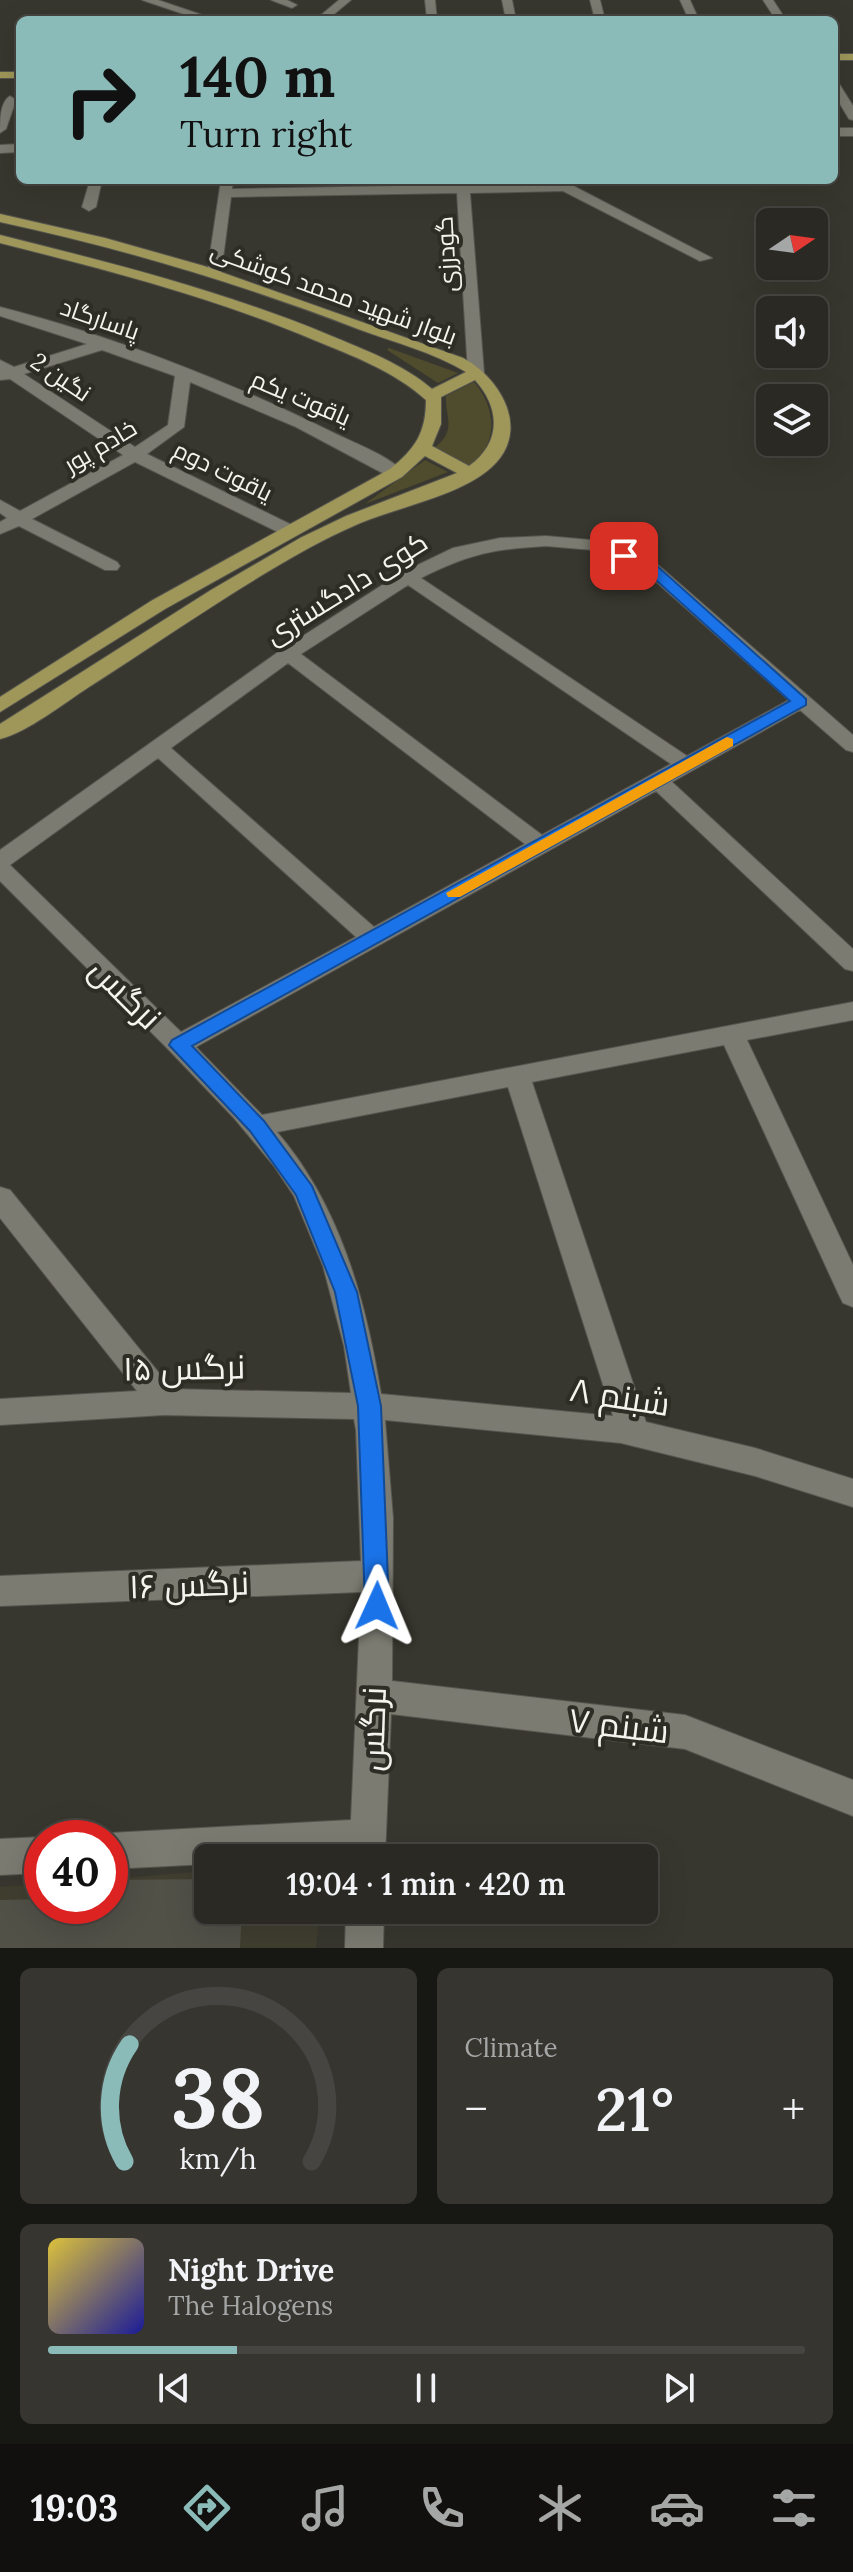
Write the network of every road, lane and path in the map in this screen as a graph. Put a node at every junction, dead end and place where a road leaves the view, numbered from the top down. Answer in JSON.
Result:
{"nodes":[{"id":1,"x":147,"y":0,"type":"edge"},
{"id":2,"x":276,"y":0,"type":"edge"},
{"id":3,"x":351,"y":3,"type":"edge"},
{"id":4,"x":292,"y":5,"type":"dead end"},
{"id":5,"x":199,"y":16,"type":"edge"},
{"id":6,"x":327,"y":16,"type":"edge"},
{"id":7,"x":838,"y":91,"type":"edge"},
{"id":8,"x":10,"y":100,"type":"dead end"},
{"id":9,"x":853,"y":116,"type":"edge"},
{"id":10,"x":0,"y":129,"type":"edge"},
{"id":11,"x":95,"y":184,"type":"edge"},
{"id":12,"x":464,"y":184,"type":"edge"},
{"id":13,"x":560,"y":184,"type":"edge"},
{"id":14,"x":346,"y":185,"type":"edge"},
{"id":15,"x":226,"y":186,"type":"edge"},
{"id":16,"x":566,"y":187,"type":"junction"},
{"id":17,"x":89,"y":207,"type":"dead end"},
{"id":18,"x":0,"y":218,"type":"edge"},
{"id":19,"x":0,"y":239,"type":"edge"},
{"id":20,"x":705,"y":258,"type":"dead end"},
{"id":21,"x":214,"y":274,"type":"junction"},
{"id":22,"x":0,"y":311,"type":"edge"},
{"id":23,"x":104,"y":344,"type":"junction"},
{"id":24,"x":4,"y":372,"type":"edge"},
{"id":25,"x":476,"y":373,"type":"junction"},
{"id":26,"x":183,"y":375,"type":"junction"},
{"id":27,"x":431,"y":396,"type":"junction"},
{"id":28,"x":423,"y":448,"type":"junction"},
{"id":29,"x":135,"y":455,"type":"junction"},
{"id":30,"x":396,"y":473,"type":"junction"},
{"id":31,"x":471,"y":474,"type":"junction"},
{"id":32,"x":0,"y":505,"type":"edge"},
{"id":33,"x":21,"y":520,"type":"junction"},
{"id":34,"x":0,"y":529,"type":"edge"},
{"id":35,"x":290,"y":531,"type":"junction"},
{"id":36,"x":111,"y":566,"type":"dead end"},
{"id":37,"x":408,"y":577,"type":"junction"},
{"id":38,"x":288,"y":654,"type":"junction"},
{"id":39,"x":800,"y":702,"type":"junction"},
{"id":40,"x":0,"y":706,"type":"edge"},
{"id":41,"x":0,"y":733,"type":"edge"},
{"id":42,"x":853,"y":746,"type":"edge"},
{"id":43,"x":158,"y":747,"type":"junction"},
{"id":44,"x":686,"y":765,"type":"junction"},
{"id":45,"x":658,"y":781,"type":"junction"},
{"id":46,"x":541,"y":845,"type":"junction"},
{"id":47,"x":0,"y":861,"type":"edge"},
{"id":48,"x":0,"y":868,"type":"edge"},
{"id":49,"x":372,"y":938,"type":"junction"},
{"id":50,"x":853,"y":963,"type":"edge"},
{"id":51,"x":853,"y":1011,"type":"edge"},
{"id":52,"x":732,"y":1035,"type":"junction"},
{"id":53,"x":179,"y":1045,"type":"junction"},
{"id":54,"x":517,"y":1076,"type":"junction"},
{"id":55,"x":257,"y":1126,"type":"junction"},
{"id":56,"x":0,"y":1198,"type":"edge"},
{"id":57,"x":853,"y":1295,"type":"edge"},
{"id":58,"x":164,"y":1402,"type":"junction"},
{"id":59,"x":370,"y":1406,"type":"junction"},
{"id":60,"x":0,"y":1412,"type":"edge"},
{"id":61,"x":634,"y":1433,"type":"junction"},
{"id":62,"x":853,"y":1493,"type":"edge"},
{"id":63,"x":378,"y":1576,"type":"junction"},
{"id":64,"x":0,"y":1591,"type":"edge"},
{"id":65,"x":373,"y":1695,"type":"junction"},
{"id":66,"x":853,"y":1798,"type":"edge"},
{"id":67,"x":368,"y":1844,"type":"edge"},
{"id":68,"x":194,"y":1850,"type":"edge"},
{"id":69,"x":128,"y":1851,"type":"edge"},
{"id":70,"x":24,"y":1856,"type":"edge"},
{"id":71,"x":0,"y":1857,"type":"edge"},
{"id":72,"x":365,"y":1924,"type":"edge"},
{"id":73,"x":364,"y":1948,"type":"edge"}],
"edges":[{"from":1,"to":5,"type":"street"},
{"from":2,"to":4,"type":"street"},
{"from":3,"to":6,"type":"street"},
{"from":7,"to":9,"type":"street"},
{"from":8,"to":10,"type":"street"},
{"from":11,"to":17,"type":"street"},
{"from":12,"to":14,"type":"street"},
{"from":12,"to":16,"type":"street"},
{"from":12,"to":25,"type":"street","name":"گودرزی"},
{"from":13,"to":16,"type":"street"},
{"from":14,"to":15,"type":"street"},
{"from":15,"to":21,"type":"street"},
{"from":16,"to":20,"type":"street"},
{"from":18,"to":21,"type":"main road","name":"بلوار شهید محمد کوشکی"},
{"from":19,"to":27,"type":"main road","name":"بلوار شهید محمد کوشکی"},
{"from":21,"to":25,"type":"main road","name":"بلوار شهید محمد کوشکی"},
{"from":22,"to":23,"type":"street","name":"پاسارگاد"},
{"from":23,"to":24,"type":"street"},
{"from":23,"to":26,"type":"street","name":"پاسارگاد"},
{"from":24,"to":29,"type":"street","name":"نگین 2"},
{"from":25,"to":27,"type":"main road"},
{"from":25,"to":31,"type":"main road","name":"بلوار شهید محمد کوشکی"},
{"from":26,"to":29,"type":"street","name":"خادم پور"},
{"from":26,"to":30,"type":"street","name":"یاقوت یکم"},
{"from":27,"to":28,"type":"main road"},
{"from":28,"to":30,"type":"main road"},
{"from":28,"to":31,"type":"main road"},
{"from":29,"to":33,"type":"street","name":"خادم پور"},
{"from":29,"to":35,"type":"street","name":"یاقوت دوم"},
{"from":30,"to":35,"type":"main road"},
{"from":31,"to":41,"type":"main road","name":"بلوار شهید محمد کوشکی"},
{"from":32,"to":33,"type":"street"},
{"from":33,"to":34,"type":"street","name":"خادم پور"},
{"from":33,"to":36,"type":"street"},
{"from":35,"to":40,"type":"main road"},
{"from":37,"to":38,"type":"street","name":"کوی دادگستری"},
{"from":37,"to":39,"type":"street","name":"کوی دادگستری"},
{"from":37,"to":44,"type":"street"},
{"from":38,"to":43,"type":"street","name":"کوی دادگستری"},
{"from":38,"to":46,"type":"street"},
{"from":39,"to":42,"type":"street","name":"کوی دادگستری"},
{"from":39,"to":44,"type":"street"},
{"from":43,"to":47,"type":"street","name":"کوی دادگستری"},
{"from":43,"to":49,"type":"street"},
{"from":44,"to":45,"type":"street"},
{"from":45,"to":46,"type":"street"},
{"from":45,"to":50,"type":"street"},
{"from":46,"to":49,"type":"street"},
{"from":48,"to":53,"type":"street","name":"نرگس"},
{"from":49,"to":53,"type":"street"},
{"from":51,"to":52,"type":"street"},
{"from":52,"to":54,"type":"street"},
{"from":52,"to":57,"type":"street"},
{"from":53,"to":55,"type":"street","name":"نرگس"},
{"from":54,"to":55,"type":"street"},
{"from":54,"to":61,"type":"street"},
{"from":55,"to":59,"type":"street","name":"نرگس"},
{"from":56,"to":58,"type":"street"},
{"from":58,"to":59,"type":"street","name":"نرگس ۱۵"},
{"from":58,"to":60,"type":"street","name":"نرگس ۱۵"},
{"from":59,"to":61,"type":"street","name":"شبنم ۸"},
{"from":59,"to":63,"type":"street","name":"نرگس"},
{"from":61,"to":62,"type":"street","name":"شبنم ۸"},
{"from":63,"to":64,"type":"street","name":"نرگس ۱۶"},
{"from":63,"to":65,"type":"street","name":"نرگس"},
{"from":65,"to":66,"type":"street","name":"شبنم ۷"},
{"from":65,"to":67,"type":"street","name":"نرگس"},
{"from":68,"to":69,"type":"street"},
{"from":70,"to":71,"type":"street"},
{"from":72,"to":73,"type":"street"}]}
